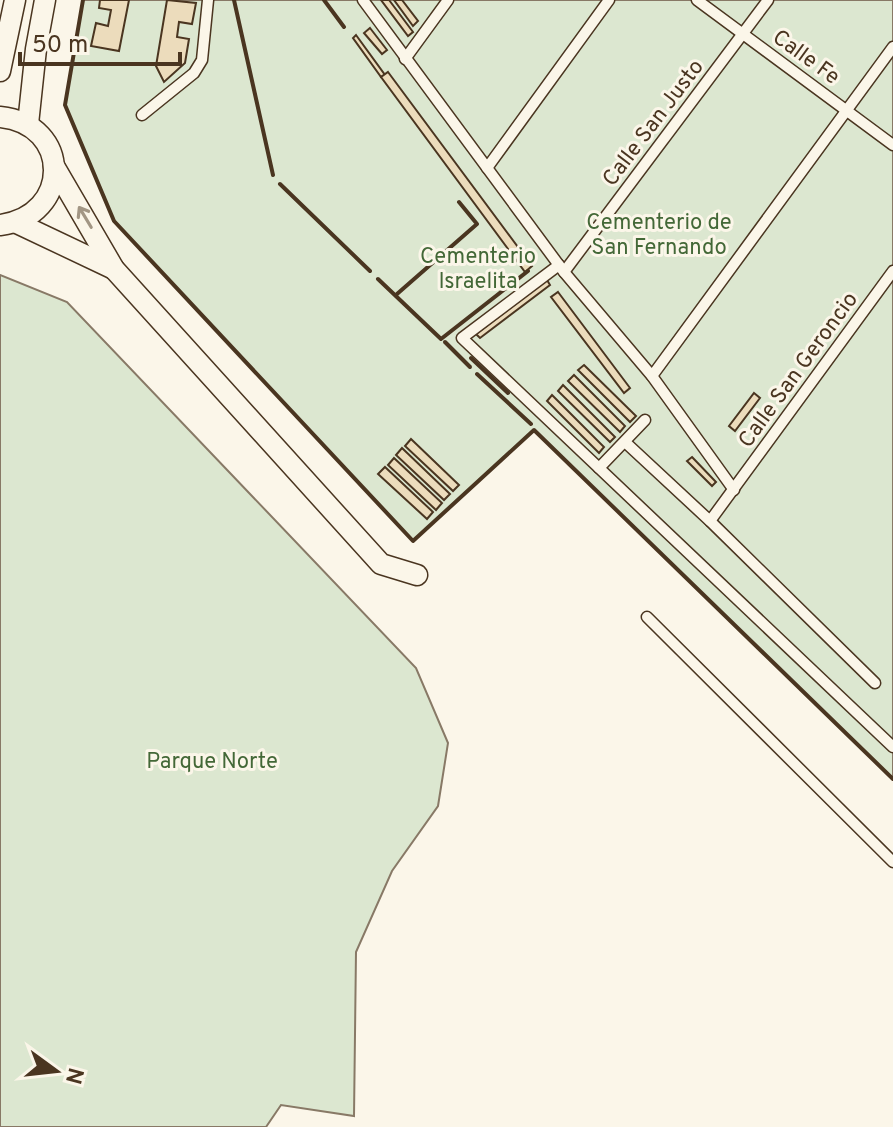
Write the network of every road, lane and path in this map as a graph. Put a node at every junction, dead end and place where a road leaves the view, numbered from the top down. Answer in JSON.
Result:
{"nodes":[{"id":1,"x":15,"y":0,"type":"edge"},
{"id":2,"x":45,"y":0,"type":"edge"},
{"id":3,"x":208,"y":0,"type":"edge"},
{"id":4,"x":363,"y":0,"type":"edge"},
{"id":5,"x":448,"y":0,"type":"edge"},
{"id":6,"x":609,"y":0,"type":"edge"},
{"id":7,"x":697,"y":0,"type":"edge"},
{"id":8,"x":768,"y":0,"type":"edge"},
{"id":9,"x":743,"y":34,"type":"junction"},
{"id":10,"x":4,"y":45,"type":"edge"},
{"id":11,"x":893,"y":47,"type":"edge"},
{"id":12,"x":405,"y":59,"type":"junction"},
{"id":13,"x":0,"y":71,"type":"edge"},
{"id":14,"x":846,"y":110,"type":"junction"},
{"id":15,"x":142,"y":115,"type":"dead end"},
{"id":16,"x":0,"y":117,"type":"edge"},
{"id":17,"x":28,"y":124,"type":"junction"},
{"id":18,"x":893,"y":145,"type":"edge"},
{"id":19,"x":54,"y":166,"type":"junction"},
{"id":20,"x":487,"y":168,"type":"junction"},
{"id":21,"x":8,"y":224,"type":"edge"},
{"id":22,"x":114,"y":269,"type":"junction"},
{"id":23,"x":561,"y":269,"type":"junction"},
{"id":24,"x":893,"y":271,"type":"edge"},
{"id":25,"x":652,"y":376,"type":"junction"},
{"id":26,"x":645,"y":420,"type":"dead end"},
{"id":27,"x":625,"y":442,"type":"junction"},
{"id":28,"x":599,"y":468,"type":"junction"},
{"id":29,"x":734,"y":490,"type":"junction"},
{"id":30,"x":710,"y":521,"type":"junction"},
{"id":31,"x":417,"y":575,"type":"dead end"},
{"id":32,"x":647,"y":617,"type":"dead end"},
{"id":33,"x":875,"y":683,"type":"dead end"},
{"id":34,"x":893,"y":747,"type":"edge"},
{"id":35,"x":893,"y":862,"type":"edge"}],
"edges":[{"from":1,"to":10,"type":"street"},
{"from":2,"to":17,"type":"street"},
{"from":3,"to":15,"type":"lane"},
{"from":4,"to":12,"type":"lane"},
{"from":5,"to":12,"type":"lane"},
{"from":6,"to":20,"type":"lane"},
{"from":7,"to":9,"type":"lane","name":"Calle Fe"},
{"from":8,"to":9,"type":"lane","name":"Calle San Justo"},
{"from":9,"to":14,"type":"lane","name":"Calle Fe"},
{"from":9,"to":23,"type":"lane","name":"Calle San Justo"},
{"from":10,"to":13,"type":"street"},
{"from":11,"to":14,"type":"lane"},
{"from":12,"to":20,"type":"lane"},
{"from":14,"to":18,"type":"lane","name":"Calle Fe"},
{"from":14,"to":25,"type":"lane"},
{"from":16,"to":17,"type":"street"},
{"from":17,"to":19,"type":"street"},
{"from":19,"to":21,"type":"street"},
{"from":22,"to":19,"type":"street","one_way":true},
{"from":20,"to":23,"type":"lane"},
{"from":21,"to":22,"type":"street"},
{"from":22,"to":31,"type":"street"},
{"from":23,"to":25,"type":"lane"},
{"from":23,"to":28,"type":"lane","name":"Calle San Justo"},
{"from":24,"to":29,"type":"lane","name":"Calle San Geroncio"},
{"from":25,"to":29,"type":"lane"},
{"from":26,"to":27,"type":"lane"},
{"from":27,"to":28,"type":"lane"},
{"from":27,"to":30,"type":"lane"},
{"from":28,"to":34,"type":"lane"},
{"from":29,"to":30,"type":"lane","name":"Calle San Geroncio"},
{"from":30,"to":33,"type":"lane"},
{"from":32,"to":35,"type":"lane"}]}
